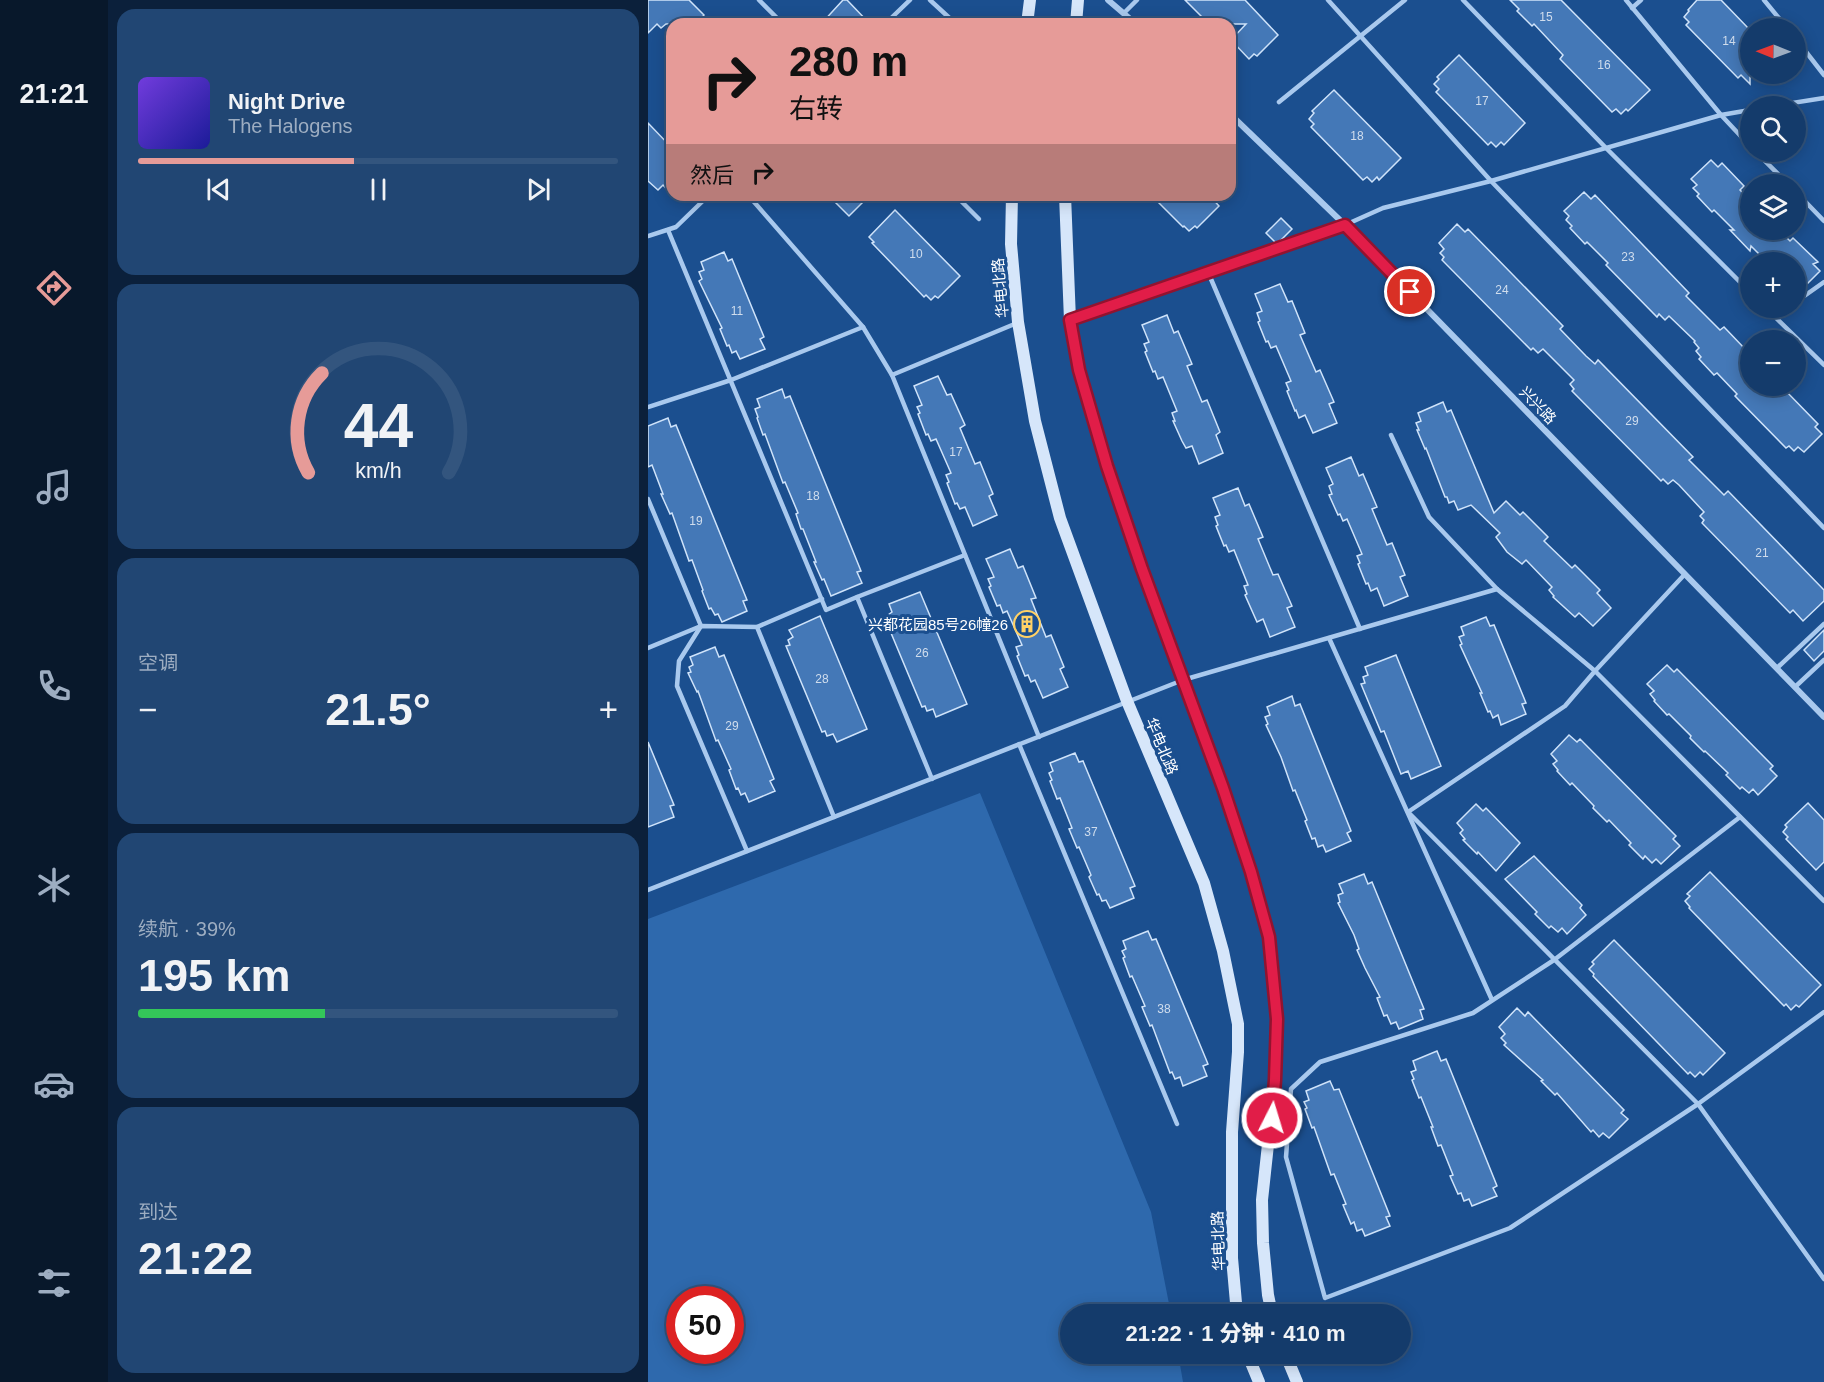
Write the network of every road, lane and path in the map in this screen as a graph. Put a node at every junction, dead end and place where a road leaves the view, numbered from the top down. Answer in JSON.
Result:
{"nodes":[{"id":1,"x":759,"y":0,"type":"edge"},
{"id":2,"x":910,"y":0,"type":"edge"},
{"id":3,"x":930,"y":0,"type":"edge"},
{"id":4,"x":1030,"y":0,"type":"edge"},
{"id":5,"x":1078,"y":0,"type":"edge"},
{"id":6,"x":1108,"y":0,"type":"edge"},
{"id":7,"x":1137,"y":0,"type":"edge"},
{"id":8,"x":1328,"y":0,"type":"edge"},
{"id":9,"x":1405,"y":0,"type":"edge"},
{"id":10,"x":1463,"y":0,"type":"edge"},
{"id":11,"x":1626,"y":0,"type":"edge"},
{"id":12,"x":1641,"y":0,"type":"edge"},
{"id":13,"x":1764,"y":0,"type":"edge"},
{"id":14,"x":1632,"y":8,"type":"junction"},
{"id":15,"x":1124,"y":13,"type":"junction"},
{"id":16,"x":777,"y":18,"type":"edge"},
{"id":17,"x":891,"y":18,"type":"edge"},
{"id":18,"x":950,"y":18,"type":"edge"},
{"id":19,"x":1028,"y":18,"type":"edge"},
{"id":20,"x":1076,"y":18,"type":"edge"},
{"id":21,"x":1129,"y":18,"type":"edge"},
{"id":22,"x":1779,"y":18,"type":"edge"},
{"id":23,"x":1360,"y":36,"type":"junction"},
{"id":24,"x":1806,"y":52,"type":"edge"},
{"id":25,"x":1824,"y":75,"type":"edge"},
{"id":26,"x":1824,"y":98,"type":"edge"},
{"id":27,"x":1806,"y":101,"type":"edge"},
{"id":28,"x":1279,"y":102,"type":"dead end"},
{"id":29,"x":1740,"y":112,"type":"edge"},
{"id":30,"x":1721,"y":115,"type":"junction"},
{"id":31,"x":1236,"y":120,"type":"edge"},
{"id":32,"x":1740,"y":135,"type":"edge"},
{"id":33,"x":1606,"y":148,"type":"junction"},
{"id":34,"x":1766,"y":162,"type":"edge"},
{"id":35,"x":1778,"y":174,"type":"edge"},
{"id":36,"x":1491,"y":181,"type":"junction"},
{"id":37,"x":703,"y":201,"type":"edge"},
{"id":38,"x":753,"y":201,"type":"edge"},
{"id":39,"x":961,"y":201,"type":"edge"},
{"id":40,"x":1012,"y":201,"type":"edge"},
{"id":41,"x":1065,"y":201,"type":"edge"},
{"id":42,"x":1806,"y":202,"type":"edge"},
{"id":43,"x":979,"y":219,"type":"dead end"},
{"id":44,"x":1824,"y":221,"type":"edge"},
{"id":45,"x":1345,"y":225,"type":"junction"},
{"id":46,"x":668,"y":230,"type":"junction"},
{"id":47,"x":648,"y":236,"type":"edge"},
{"id":48,"x":1208,"y":272,"type":"junction"},
{"id":49,"x":1740,"y":282,"type":"edge"},
{"id":50,"x":1824,"y":282,"type":"edge"},
{"id":51,"x":1806,"y":295,"type":"edge"},
{"id":52,"x":1776,"y":318,"type":"edge"},
{"id":53,"x":1070,"y":320,"type":"junction"},
{"id":54,"x":1018,"y":322,"type":"junction"},
{"id":55,"x":862,"y":327,"type":"junction"},
{"id":56,"x":1824,"y":364,"type":"edge"},
{"id":57,"x":892,"y":375,"type":"junction"},
{"id":58,"x":731,"y":380,"type":"junction"},
{"id":59,"x":648,"y":406,"type":"edge"},
{"id":60,"x":1390,"y":435,"type":"dead end"},
{"id":61,"x":648,"y":499,"type":"edge"},
{"id":62,"x":1824,"y":528,"type":"edge"},
{"id":63,"x":965,"y":555,"type":"junction"},
{"id":64,"x":1685,"y":574,"type":"junction"},
{"id":65,"x":1497,"y":590,"type":"junction"},
{"id":66,"x":856,"y":597,"type":"junction"},
{"id":67,"x":822,"y":599,"type":"junction"},
{"id":68,"x":1824,"y":624,"type":"edge"},
{"id":69,"x":701,"y":626,"type":"junction"},
{"id":70,"x":757,"y":627,"type":"junction"},
{"id":71,"x":1360,"y":629,"type":"junction"},
{"id":72,"x":1329,"y":638,"type":"junction"},
{"id":73,"x":648,"y":648,"type":"edge"},
{"id":74,"x":1823,"y":662,"type":"edge"},
{"id":75,"x":1777,"y":668,"type":"junction"},
{"id":76,"x":1595,"y":672,"type":"junction"},
{"id":77,"x":1183,"y":680,"type":"junction"},
{"id":78,"x":1795,"y":687,"type":"junction"},
{"id":79,"x":1127,"y":701,"type":"junction"},
{"id":80,"x":1824,"y":717,"type":"edge"},
{"id":81,"x":1039,"y":737,"type":"junction"},
{"id":82,"x":1019,"y":744,"type":"junction"},
{"id":83,"x":932,"y":779,"type":"junction"},
{"id":84,"x":1408,"y":812,"type":"junction"},
{"id":85,"x":834,"y":817,"type":"junction"},
{"id":86,"x":1740,"y":817,"type":"junction"},
{"id":87,"x":747,"y":851,"type":"junction"},
{"id":88,"x":648,"y":890,"type":"edge"},
{"id":89,"x":1824,"y":901,"type":"edge"},
{"id":90,"x":1554,"y":960,"type":"junction"},
{"id":91,"x":1492,"y":1000,"type":"junction"},
{"id":92,"x":1824,"y":1012,"type":"edge"},
{"id":93,"x":1698,"y":1104,"type":"junction"},
{"id":94,"x":1177,"y":1124,"type":"dead end"},
{"id":95,"x":1824,"y":1278,"type":"edge"},
{"id":96,"x":1236,"y":1304,"type":"edge"},
{"id":97,"x":1270,"y":1304,"type":"edge"},
{"id":98,"x":1252,"y":1364,"type":"edge"},
{"id":99,"x":1290,"y":1364,"type":"edge"},
{"id":100,"x":1259,"y":1382,"type":"edge"},
{"id":101,"x":1297,"y":1382,"type":"edge"}],
"edges":[{"from":1,"to":16,"type":"lane"},
{"from":2,"to":17,"type":"lane"},
{"from":3,"to":18,"type":"lane"},
{"from":4,"to":19,"type":"main road"},
{"from":5,"to":20,"type":"main road"},
{"from":6,"to":15,"type":"street"},
{"from":7,"to":15,"type":"lane"},
{"from":8,"to":23,"type":"lane"},
{"from":9,"to":23,"type":"lane"},
{"from":10,"to":33,"type":"lane"},
{"from":11,"to":14,"type":"lane"},
{"from":12,"to":14,"type":"lane"},
{"from":13,"to":22,"type":"lane"},
{"from":14,"to":30,"type":"lane"},
{"from":15,"to":21,"type":"street"},
{"from":23,"to":28,"type":"lane"},
{"from":23,"to":36,"type":"lane"},
{"from":24,"to":25,"type":"lane"},
{"from":26,"to":27,"type":"lane"},
{"from":29,"to":30,"type":"lane"},
{"from":30,"to":32,"type":"lane"},
{"from":30,"to":33,"type":"lane"},
{"from":31,"to":45,"type":"street","name":"兴兴路"},
{"from":33,"to":36,"type":"lane"},
{"from":33,"to":49,"type":"lane"},
{"from":34,"to":35,"type":"lane"},
{"from":36,"to":45,"type":"lane"},
{"from":36,"to":62,"type":"lane"},
{"from":37,"to":46,"type":"lane"},
{"from":38,"to":55,"type":"lane"},
{"from":39,"to":43,"type":"lane"},
{"from":40,"to":54,"type":"main road","name":"华电北路"},
{"from":41,"to":53,"type":"main road"},
{"from":42,"to":44,"type":"lane"},
{"from":45,"to":48,"type":"lane"},
{"from":45,"to":64,"type":"street","name":"兴兴路"},
{"from":46,"to":47,"type":"lane"},
{"from":46,"to":58,"type":"lane"},
{"from":48,"to":53,"type":"lane"},
{"from":48,"to":71,"type":"lane"},
{"from":50,"to":51,"type":"lane"},
{"from":52,"to":56,"type":"lane"},
{"from":53,"to":77,"type":"main road"},
{"from":54,"to":57,"type":"lane"},
{"from":54,"to":79,"type":"main road","name":"华电北路"},
{"from":55,"to":57,"type":"lane"},
{"from":55,"to":58,"type":"lane"},
{"from":57,"to":63,"type":"lane"},
{"from":58,"to":59,"type":"lane"},
{"from":58,"to":67,"type":"lane"},
{"from":60,"to":65,"type":"lane"},
{"from":61,"to":69,"type":"lane"},
{"from":63,"to":66,"type":"lane"},
{"from":63,"to":81,"type":"lane"},
{"from":64,"to":75,"type":"street","name":"兴兴路"},
{"from":64,"to":76,"type":"lane"},
{"from":65,"to":71,"type":"lane"},
{"from":65,"to":76,"type":"lane"},
{"from":66,"to":67,"type":"lane"},
{"from":66,"to":83,"type":"lane"},
{"from":67,"to":70,"type":"lane"},
{"from":68,"to":75,"type":"lane"},
{"from":69,"to":70,"type":"lane"},
{"from":69,"to":73,"type":"lane"},
{"from":69,"to":87,"type":"lane"},
{"from":70,"to":85,"type":"lane"},
{"from":71,"to":72,"type":"lane"},
{"from":72,"to":77,"type":"lane"},
{"from":72,"to":84,"type":"lane"},
{"from":74,"to":78,"type":"lane"},
{"from":75,"to":78,"type":"street","name":"兴兴路"},
{"from":76,"to":84,"type":"lane"},
{"from":76,"to":86,"type":"lane"},
{"from":77,"to":79,"type":"lane"},
{"from":77,"to":97,"type":"main road"},
{"from":78,"to":80,"type":"street","name":"兴兴路"},
{"from":79,"to":81,"type":"lane"},
{"from":79,"to":96,"type":"main road","name":"华电北路"},
{"from":81,"to":82,"type":"lane"},
{"from":82,"to":83,"type":"lane"},
{"from":82,"to":94,"type":"lane"},
{"from":83,"to":85,"type":"lane"},
{"from":84,"to":90,"type":"lane"},
{"from":84,"to":91,"type":"lane"},
{"from":85,"to":87,"type":"lane"},
{"from":86,"to":89,"type":"lane"},
{"from":86,"to":90,"type":"lane"},
{"from":87,"to":88,"type":"lane"},
{"from":90,"to":91,"type":"lane"},
{"from":90,"to":93,"type":"lane"},
{"from":91,"to":93,"type":"lane"},
{"from":92,"to":93,"type":"lane"},
{"from":93,"to":95,"type":"lane"},
{"from":98,"to":100,"type":"main road"},
{"from":99,"to":101,"type":"main road"}]}
